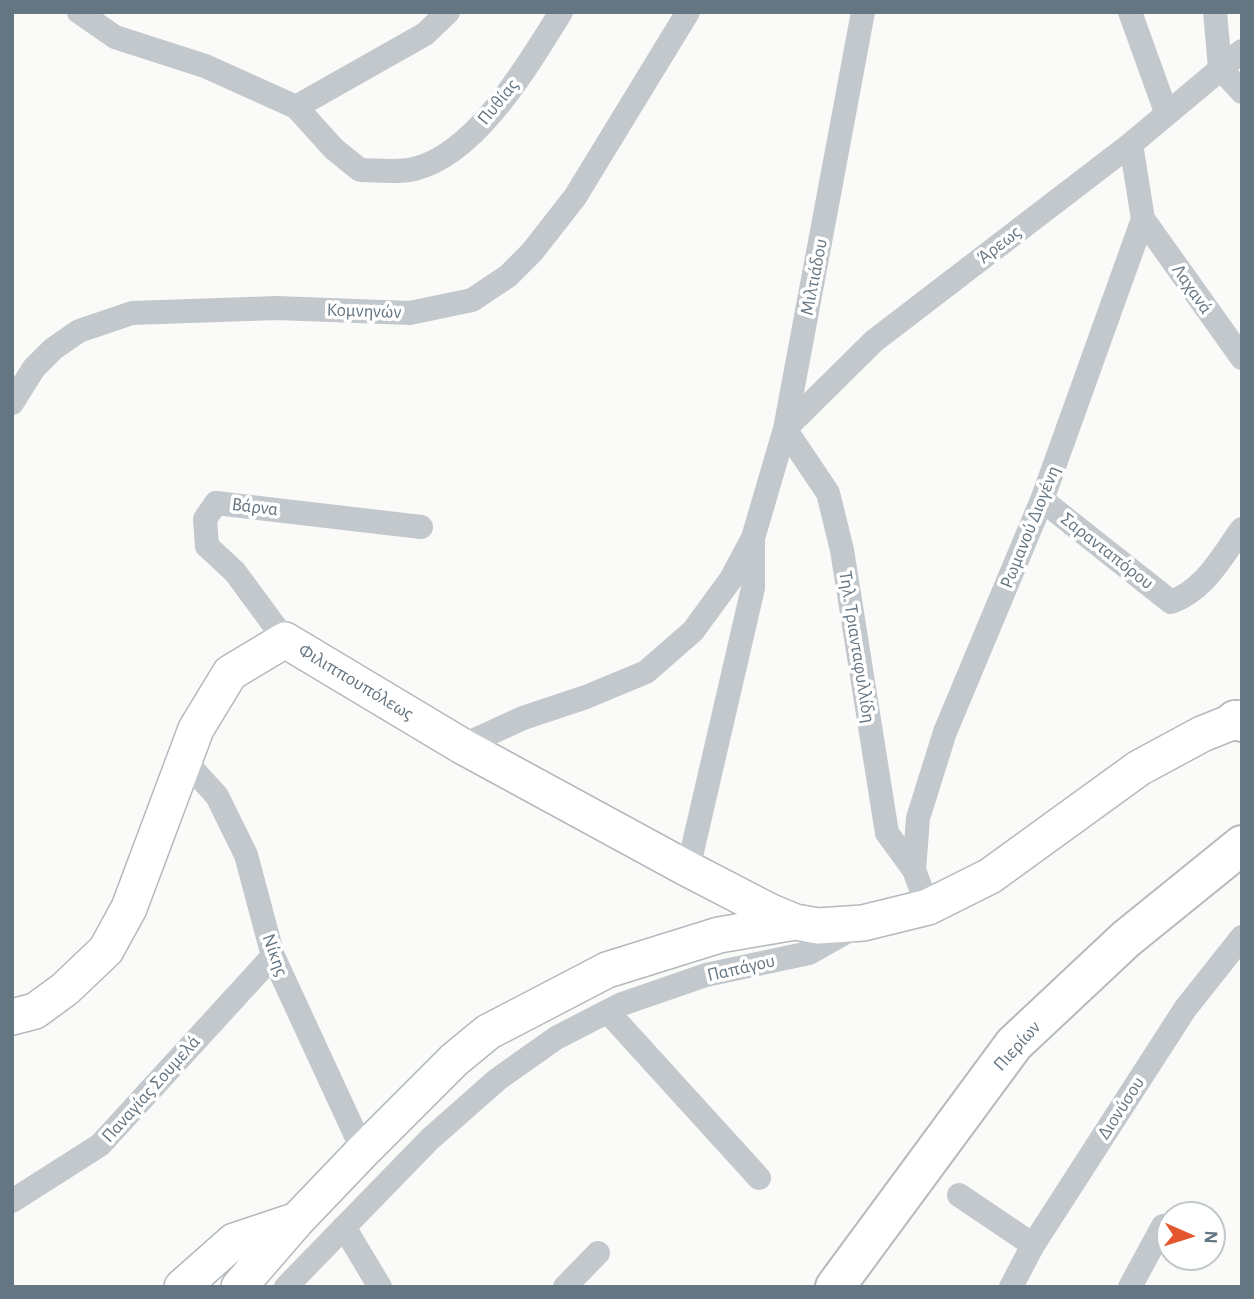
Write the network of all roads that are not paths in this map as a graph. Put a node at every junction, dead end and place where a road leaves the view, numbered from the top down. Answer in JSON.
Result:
{"nodes":[{"id":1,"x":79,"y":12,"type":"edge"},
{"id":2,"x":448,"y":12,"type":"edge"},
{"id":3,"x":561,"y":12,"type":"edge"},
{"id":4,"x":688,"y":12,"type":"edge"},
{"id":5,"x":863,"y":12,"type":"edge"},
{"id":6,"x":1130,"y":12,"type":"edge"},
{"id":7,"x":1215,"y":12,"type":"edge"},
{"id":8,"x":1242,"y":51,"type":"edge"},
{"id":9,"x":1220,"y":68,"type":"junction"},
{"id":10,"x":1242,"y":92,"type":"edge"},
{"id":11,"x":296,"y":107,"type":"junction"},
{"id":12,"x":1166,"y":112,"type":"junction"},
{"id":13,"x":1131,"y":144,"type":"junction"},
{"id":14,"x":1143,"y":219,"type":"junction"},
{"id":15,"x":1242,"y":358,"type":"edge"},
{"id":16,"x":12,"y":403,"type":"edge"},
{"id":17,"x":785,"y":429,"type":"junction"},
{"id":18,"x":1042,"y":500,"type":"junction"},
{"id":19,"x":422,"y":527,"type":"dead end"},
{"id":20,"x":1242,"y":529,"type":"edge"},
{"id":21,"x":753,"y":538,"type":"junction"},
{"id":22,"x":285,"y":640,"type":"junction"},
{"id":23,"x":1240,"y":720,"type":"edge"},
{"id":24,"x":462,"y":746,"type":"junction"},
{"id":25,"x":186,"y":762,"type":"junction"},
{"id":26,"x":1242,"y":845,"type":"edge"},
{"id":27,"x":688,"y":869,"type":"junction"},
{"id":28,"x":914,"y":870,"type":"junction"},
{"id":29,"x":928,"y":907,"type":"junction"},
{"id":30,"x":795,"y":922,"type":"junction"},
{"id":31,"x":863,"y":923,"type":"junction"},
{"id":32,"x":1242,"y":937,"type":"edge"},
{"id":33,"x":273,"y":956,"type":"junction"},
{"id":34,"x":608,"y":1012,"type":"junction"},
{"id":35,"x":12,"y":1017,"type":"edge"},
{"id":36,"x":363,"y":1151,"type":"junction"},
{"id":37,"x":759,"y":1178,"type":"dead end"},
{"id":38,"x":959,"y":1195,"type":"dead end"},
{"id":39,"x":12,"y":1201,"type":"edge"},
{"id":40,"x":297,"y":1220,"type":"junction"},
{"id":41,"x":344,"y":1227,"type":"junction"},
{"id":42,"x":1156,"y":1239,"type":"edge"},
{"id":43,"x":1033,"y":1245,"type":"junction"},
{"id":44,"x":598,"y":1253,"type":"dead end"},
{"id":45,"x":182,"y":1287,"type":"edge"},
{"id":46,"x":239,"y":1287,"type":"edge"},
{"id":47,"x":286,"y":1287,"type":"edge"},
{"id":48,"x":380,"y":1287,"type":"edge"},
{"id":49,"x":565,"y":1287,"type":"edge"},
{"id":50,"x":835,"y":1287,"type":"edge"},
{"id":51,"x":1011,"y":1287,"type":"edge"},
{"id":52,"x":1130,"y":1287,"type":"edge"}],
"edges":[{"from":1,"to":11,"type":"street"},
{"from":2,"to":11,"type":"street"},
{"from":3,"to":11,"type":"street","name":"Πυθίας"},
{"from":4,"to":16,"type":"street","name":"Κομνηνών"},
{"from":5,"to":17,"type":"street","name":"Μιλτιάδου"},
{"from":6,"to":12,"type":"street"},
{"from":7,"to":9,"type":"street"},
{"from":8,"to":9,"type":"street","name":"Άρεως"},
{"from":9,"to":10,"type":"street"},
{"from":9,"to":12,"type":"street","name":"Άρεως"},
{"from":12,"to":13,"type":"street","name":"Άρεως"},
{"from":13,"to":14,"type":"street","name":"Ρωμανού Διογένη"},
{"from":13,"to":17,"type":"street","name":"Άρεως"},
{"from":14,"to":15,"type":"street","name":"Λαχανά"},
{"from":14,"to":18,"type":"street","name":"Ρωμανού Διογένη"},
{"from":17,"to":21,"type":"street","name":"Μιλτιάδου"},
{"from":17,"to":28,"type":"street","name":"Τηλ. Τριανταφυλλίδη"},
{"from":18,"to":20,"type":"street","name":"Σαρανταπόρου"},
{"from":18,"to":28,"type":"street","name":"Ρωμανού Διογένη"},
{"from":19,"to":22,"type":"street","name":"Βάρνα"},
{"from":21,"to":24,"type":"street","name":"Μιλτιάδου"},
{"from":21,"to":27,"type":"street","name":"Μιλτιάδου"},
{"from":22,"to":24,"type":"street","name":"Φιλιππουπόλεως"},
{"from":22,"to":25,"type":"street","name":"Φιλιππουπόλεως"},
{"from":23,"to":29,"type":"street","name":"Παπάγου"},
{"from":24,"to":27,"type":"street","name":"Φιλιππουπόλεως"},
{"from":25,"to":33,"type":"street","name":"Νίκης"},
{"from":25,"to":35,"type":"street","name":"Φιλιππουπόλεως"},
{"from":26,"to":50,"type":"main road","name":"Πιερίων"},
{"from":27,"to":30,"type":"street","name":"Φιλιππουπόλεως"},
{"from":28,"to":29,"type":"street","name":"Ρωμανού Διογένη"},
{"from":29,"to":31,"type":"street","name":"Παπάγου"},
{"from":30,"to":31,"type":"street","name":"Φιλιππουπόλεως"},
{"from":30,"to":36,"type":"street","name":"Παπάγου"},
{"from":31,"to":34,"type":"street","name":"Παπάγου"},
{"from":32,"to":43,"type":"street","name":"Διονύσου"},
{"from":33,"to":36,"type":"street","name":"Νίκης"},
{"from":33,"to":39,"type":"street","name":"Παναγίας Σουμελά"},
{"from":34,"to":37,"type":"street"},
{"from":34,"to":41,"type":"street","name":"Παπάγου"},
{"from":36,"to":40,"type":"street","name":"Παπάγου"},
{"from":38,"to":43,"type":"street"},
{"from":40,"to":45,"type":"street"},
{"from":40,"to":46,"type":"street","name":"Παπάγου"},
{"from":41,"to":47,"type":"street","name":"Παπάγου"},
{"from":41,"to":48,"type":"street"},
{"from":42,"to":52,"type":"street"},
{"from":43,"to":51,"type":"street","name":"Διονύσου"},
{"from":44,"to":49,"type":"street"}]}
